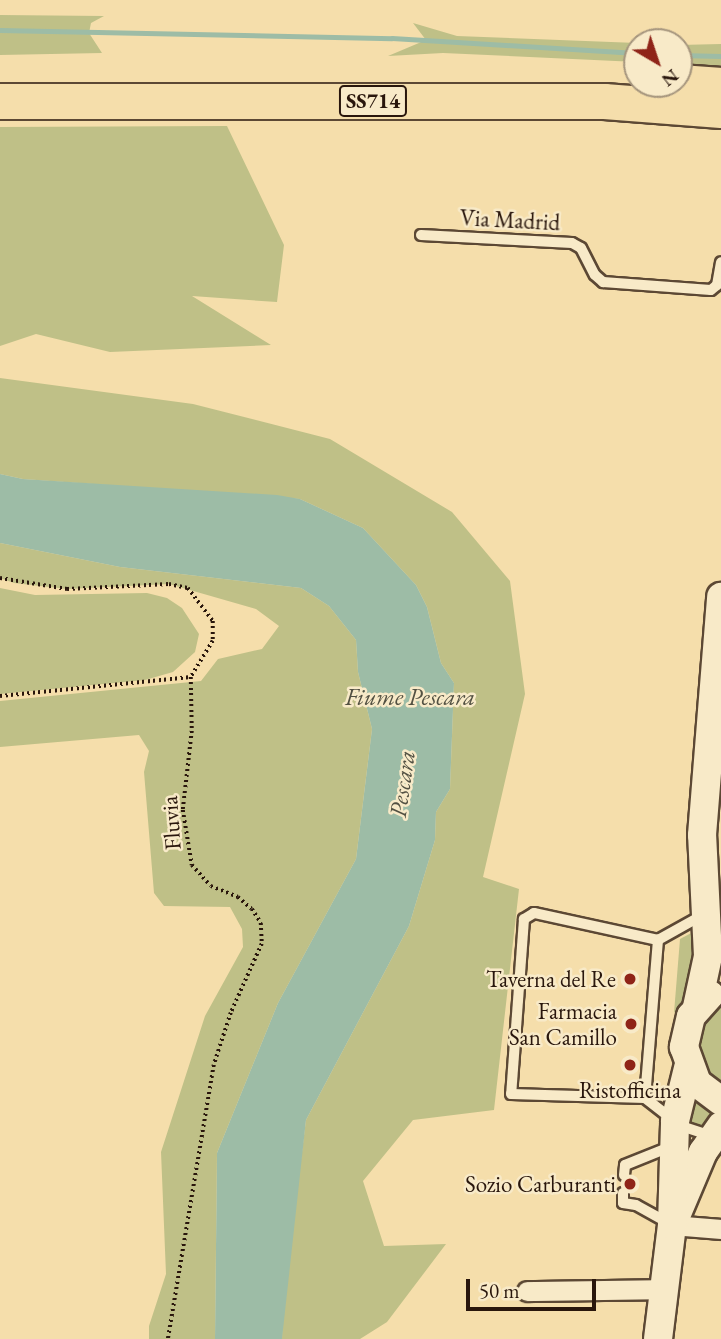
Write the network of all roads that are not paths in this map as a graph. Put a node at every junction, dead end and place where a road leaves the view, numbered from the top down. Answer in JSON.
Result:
{"nodes":[{"id":1,"x":0,"y":77,"type":"edge"},
{"id":2,"x":623,"y":79,"type":"edge"},
{"id":3,"x":693,"y":83,"type":"edge"},
{"id":4,"x":721,"y":85,"type":"edge"},
{"id":5,"x":0,"y":101,"type":"edge"},
{"id":6,"x":721,"y":110,"type":"edge"},
{"id":7,"x":421,"y":235,"type":"dead end"},
{"id":8,"x":721,"y":262,"type":"edge"},
{"id":9,"x":721,"y":597,"type":"edge"},
{"id":10,"x":708,"y":913,"type":"junction"},
{"id":11,"x":658,"y":940,"type":"junction"},
{"id":12,"x":721,"y":943,"type":"edge"},
{"id":13,"x":721,"y":989,"type":"edge"},
{"id":14,"x":697,"y":1007,"type":"junction"},
{"id":15,"x":688,"y":1068,"type":"junction"},
{"id":16,"x":645,"y":1098,"type":"junction"},
{"id":17,"x":721,"y":1101,"type":"edge"},
{"id":18,"x":716,"y":1131,"type":"edge"},
{"id":19,"x":675,"y":1134,"type":"junction"},
{"id":20,"x":624,"y":1175,"type":"dead end"},
{"id":21,"x":623,"y":1193,"type":"dead end"},
{"id":22,"x":672,"y":1225,"type":"junction"},
{"id":23,"x":721,"y":1228,"type":"edge"},
{"id":24,"x":663,"y":1289,"type":"junction"},
{"id":25,"x":527,"y":1291,"type":"dead end"},
{"id":26,"x":658,"y":1339,"type":"edge"}],
"edges":[{"from":1,"to":2,"type":"highway","number":"SS714"},
{"from":3,"to":4,"type":"highway"},
{"from":5,"to":6,"type":"highway","number":"SS714"},
{"from":7,"to":8,"type":"lane","name":"Via Madrid"},
{"from":9,"to":10,"type":"main road"},
{"from":10,"to":11,"type":"lane"},
{"from":10,"to":12,"type":"main road"},
{"from":10,"to":14,"type":"main road"},
{"from":11,"to":16,"type":"lane"},
{"from":11,"to":16,"type":"lane"},
{"from":13,"to":14,"type":"main road"},
{"from":14,"to":15,"type":"main road"},
{"from":15,"to":17,"type":"main road"},
{"from":15,"to":19,"type":"main road"},
{"from":16,"to":19,"type":"lane"},
{"from":18,"to":19,"type":"lane"},
{"from":18,"to":22,"type":"main road"},
{"from":19,"to":20,"type":"lane"},
{"from":19,"to":22,"type":"main road"},
{"from":21,"to":22,"type":"lane"},
{"from":22,"to":23,"type":"street"},
{"from":22,"to":24,"type":"main road"},
{"from":24,"to":25,"type":"street"},
{"from":24,"to":26,"type":"main road"}]}
